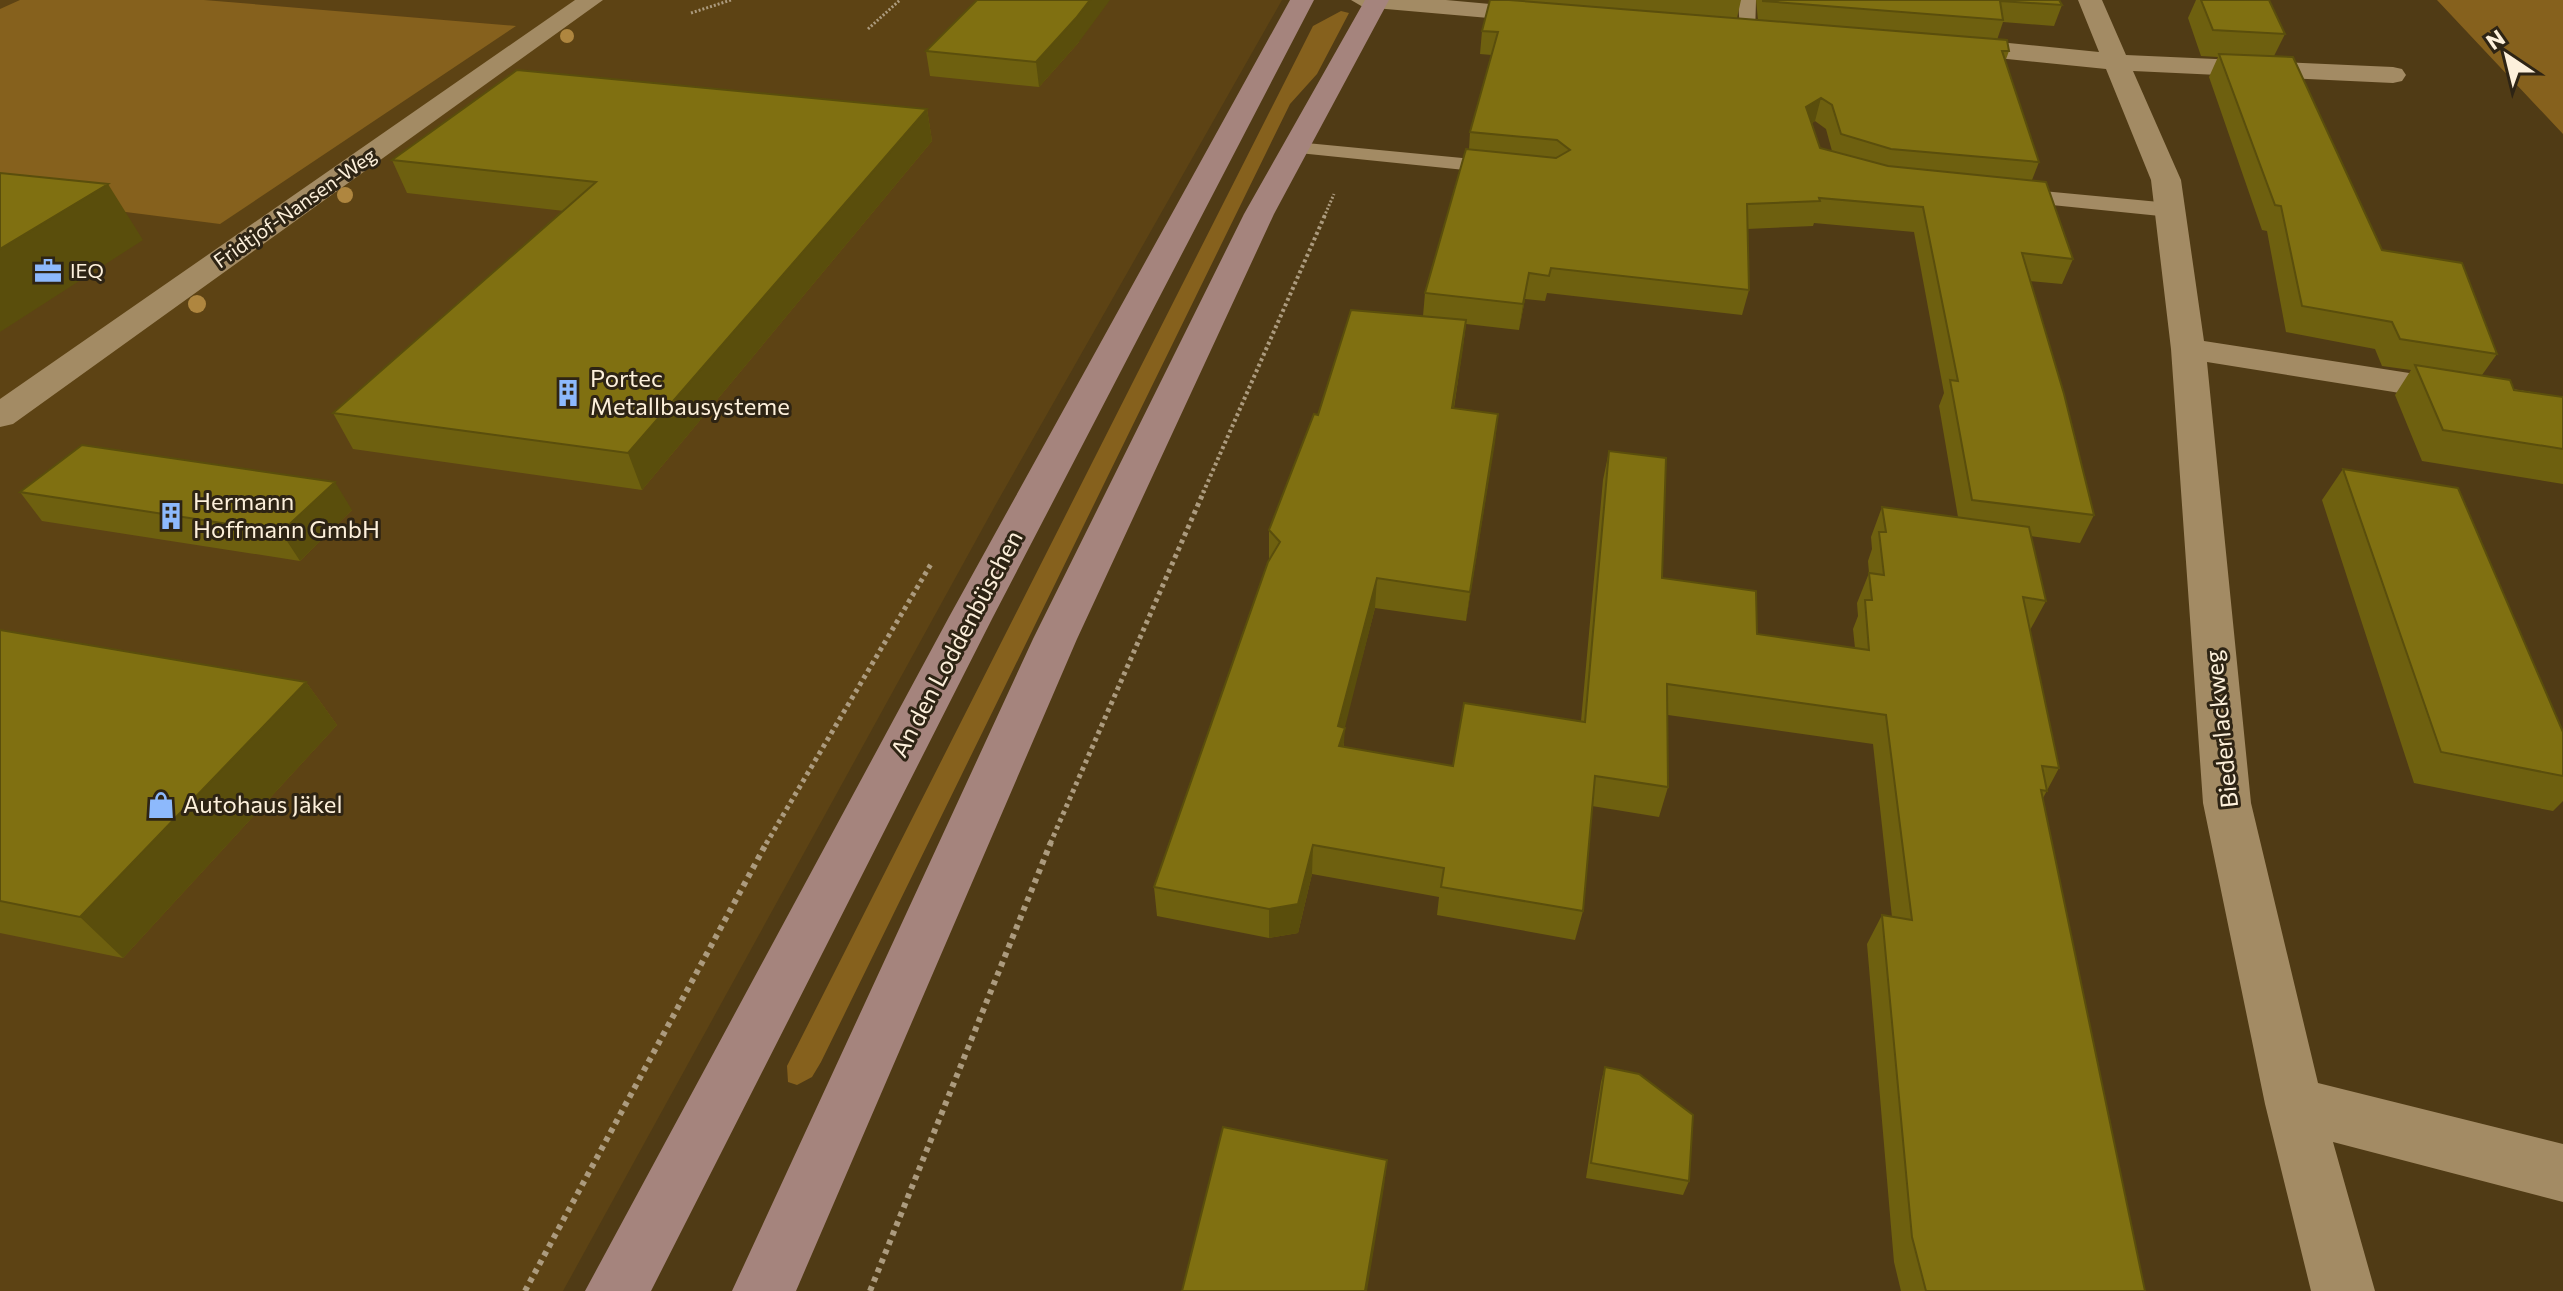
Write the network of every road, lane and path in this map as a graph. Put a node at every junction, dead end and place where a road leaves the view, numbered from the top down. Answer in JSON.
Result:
{"nodes":[{"id":1,"x":591,"y":0,"type":"edge"},
{"id":2,"x":731,"y":0,"type":"edge"},
{"id":3,"x":900,"y":0,"type":"edge"},
{"id":4,"x":1302,"y":0,"type":"edge"},
{"id":5,"x":1372,"y":0,"type":"edge"},
{"id":6,"x":1747,"y":0,"type":"edge"},
{"id":7,"x":2090,"y":0,"type":"edge"},
{"id":8,"x":691,"y":13,"type":"dead end"},
{"id":9,"x":1575,"y":18,"type":"edge"},
{"id":10,"x":1717,"y":28,"type":"edge"},
{"id":11,"x":868,"y":29,"type":"dead end"},
{"id":12,"x":1749,"y":31,"type":"junction"},
{"id":13,"x":1780,"y":33,"type":"edge"},
{"id":14,"x":1919,"y":43,"type":"edge"},
{"id":15,"x":2118,"y":62,"type":"junction"},
{"id":16,"x":2393,"y":75,"type":"dead end"},
{"id":17,"x":1296,"y":148,"type":"junction"},
{"id":18,"x":1352,"y":153,"type":"junction"},
{"id":19,"x":1522,"y":170,"type":"edge"},
{"id":20,"x":1987,"y":193,"type":"edge"},
{"id":21,"x":2170,"y":210,"type":"junction"},
{"id":22,"x":2188,"y":349,"type":"junction"},
{"id":23,"x":2563,"y":408,"type":"edge"},
{"id":24,"x":0,"y":416,"type":"edge"},
{"id":25,"x":2294,"y":1104,"type":"junction"},
{"id":26,"x":2563,"y":1173,"type":"edge"},
{"id":27,"x":617,"y":1291,"type":"edge"},
{"id":28,"x":764,"y":1291,"type":"edge"},
{"id":29,"x":870,"y":1291,"type":"edge"},
{"id":30,"x":2343,"y":1291,"type":"edge"}],
"edges":[{"from":1,"to":24,"type":"street","name":"Fridtjof-Nansen-Weg"},
{"from":2,"to":8,"type":"path"},
{"from":3,"to":11,"type":"path"},
{"from":4,"to":27,"type":"main road","name":"An den Loddenbüschen"},
{"from":5,"to":9,"type":"street"},
{"from":5,"to":17,"type":"main road"},
{"from":6,"to":12,"type":"lane"},
{"from":7,"to":15,"type":"street","name":"Biederlackweg"},
{"from":10,"to":12,"type":"street"},
{"from":12,"to":13,"type":"street"},
{"from":14,"to":15,"type":"street"},
{"from":15,"to":16,"type":"street"},
{"from":15,"to":21,"type":"street","name":"Biederlackweg"},
{"from":17,"to":18,"type":"lane"},
{"from":17,"to":28,"type":"main road"},
{"from":18,"to":19,"type":"lane"},
{"from":18,"to":29,"type":"path"},
{"from":20,"to":21,"type":"lane"},
{"from":21,"to":22,"type":"street","name":"Biederlackweg"},
{"from":22,"to":23,"type":"street"},
{"from":22,"to":25,"type":"street","name":"Biederlackweg"},
{"from":25,"to":26,"type":"street"},
{"from":25,"to":30,"type":"street","name":"Biederlackweg"}]}
